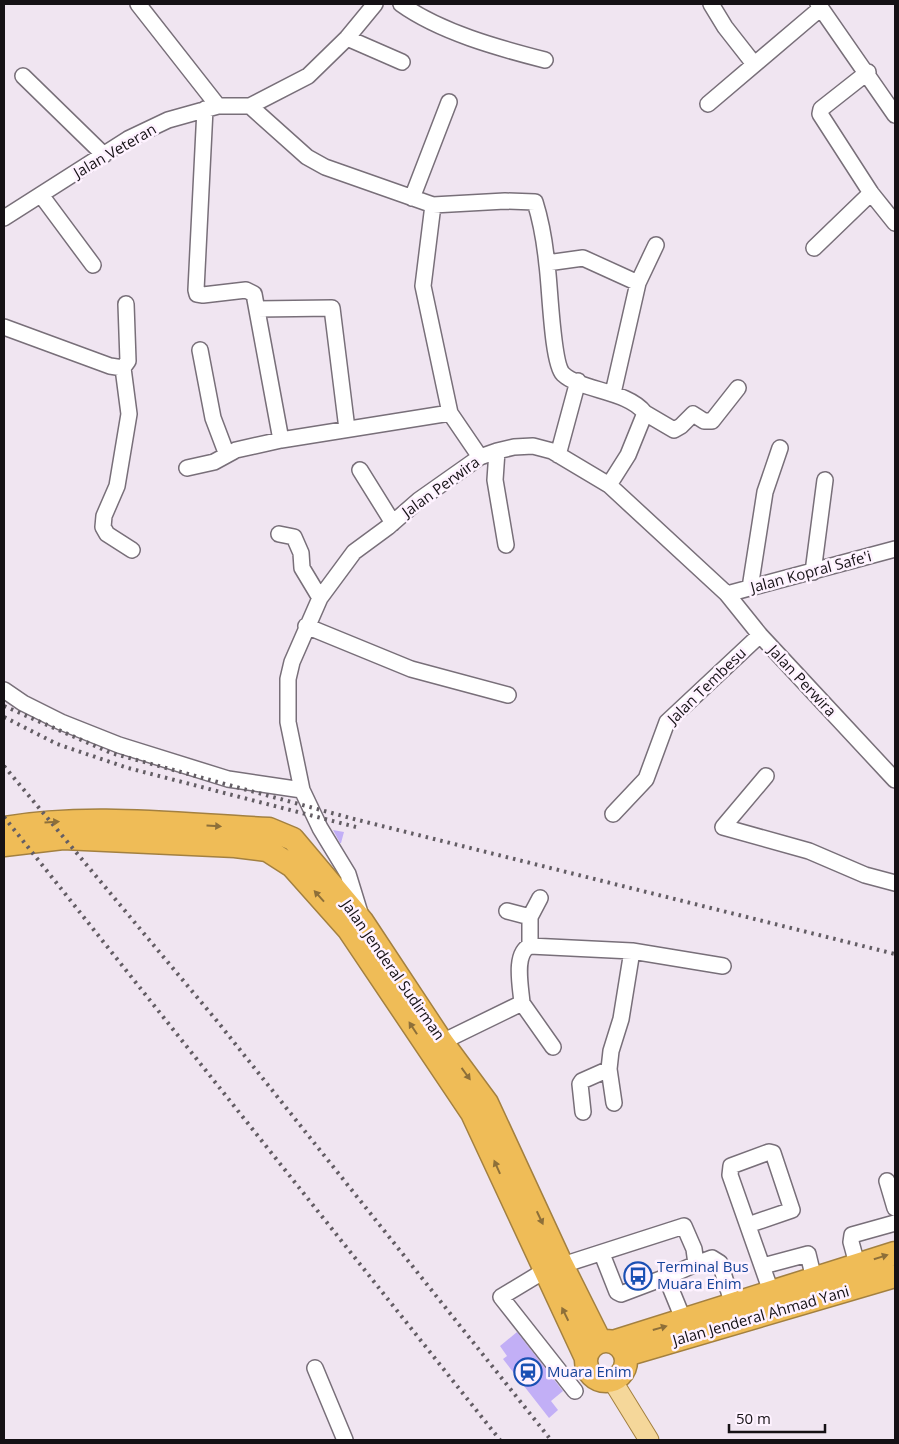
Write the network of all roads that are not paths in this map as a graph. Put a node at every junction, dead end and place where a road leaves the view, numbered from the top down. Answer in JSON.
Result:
{"nodes":[{"id":1,"x":138,"y":4,"type":"edge"},
{"id":2,"x":375,"y":4,"type":"edge"},
{"id":3,"x":401,"y":4,"type":"edge"},
{"id":4,"x":711,"y":4,"type":"edge"},
{"id":5,"x":820,"y":6,"type":"edge"},
{"id":6,"x":347,"y":38,"type":"junction"},
{"id":7,"x":545,"y":60,"type":"dead end"},
{"id":8,"x":402,"y":62,"type":"dead end"},
{"id":9,"x":754,"y":64,"type":"junction"},
{"id":10,"x":868,"y":72,"type":"junction"},
{"id":11,"x":23,"y":76,"type":"dead end"},
{"id":12,"x":449,"y":102,"type":"dead end"},
{"id":13,"x":708,"y":104,"type":"dead end"},
{"id":14,"x":250,"y":106,"type":"junction"},
{"id":15,"x":212,"y":107,"type":"junction"},
{"id":16,"x":895,"y":114,"type":"edge"},
{"id":17,"x":104,"y":155,"type":"junction"},
{"id":18,"x":871,"y":193,"type":"junction"},
{"id":19,"x":41,"y":195,"type":"junction"},
{"id":20,"x":412,"y":198,"type":"junction"},
{"id":21,"x":433,"y":205,"type":"junction"},
{"id":22,"x":4,"y":218,"type":"edge"},
{"id":23,"x":895,"y":223,"type":"edge"},
{"id":24,"x":656,"y":245,"type":"dead end"},
{"id":25,"x":814,"y":248,"type":"dead end"},
{"id":26,"x":547,"y":263,"type":"junction"},
{"id":27,"x":93,"y":265,"type":"dead end"},
{"id":28,"x":638,"y":283,"type":"junction"},
{"id":29,"x":126,"y":304,"type":"dead end"},
{"id":30,"x":257,"y":309,"type":"junction"},
{"id":31,"x":4,"y":326,"type":"edge"},
{"id":32,"x":200,"y":350,"type":"dead end"},
{"id":33,"x":123,"y":368,"type":"junction"},
{"id":34,"x":578,"y":381,"type":"junction"},
{"id":35,"x":738,"y":388,"type":"dead end"},
{"id":36,"x":612,"y":393,"type":"junction"},
{"id":37,"x":450,"y":413,"type":"junction"},
{"id":38,"x":645,"y":413,"type":"junction"},
{"id":39,"x":347,"y":429,"type":"junction"},
{"id":40,"x":282,"y":440,"type":"junction"},
{"id":41,"x":780,"y":448,"type":"dead end"},
{"id":42,"x":497,"y":451,"type":"junction"},
{"id":43,"x":227,"y":455,"type":"junction"},
{"id":44,"x":558,"y":455,"type":"junction"},
{"id":45,"x":480,"y":457,"type":"junction"},
{"id":46,"x":187,"y":468,"type":"dead end"},
{"id":47,"x":360,"y":470,"type":"dead end"},
{"id":48,"x":825,"y":480,"type":"dead end"},
{"id":49,"x":609,"y":485,"type":"junction"},
{"id":50,"x":393,"y":523,"type":"junction"},
{"id":51,"x":279,"y":534,"type":"dead end"},
{"id":52,"x":506,"y":545,"type":"dead end"},
{"id":53,"x":895,"y":549,"type":"edge"},
{"id":54,"x":132,"y":550,"type":"dead end"},
{"id":55,"x":813,"y":572,"type":"junction"},
{"id":56,"x":750,"y":588,"type":"junction"},
{"id":57,"x":727,"y":594,"type":"junction"},
{"id":58,"x":320,"y":598,"type":"junction"},
{"id":59,"x":306,"y":626,"type":"junction"},
{"id":60,"x":760,"y":635,"type":"junction"},
{"id":61,"x":4,"y":690,"type":"edge"},
{"id":62,"x":508,"y":695,"type":"dead end"},
{"id":63,"x":766,"y":776,"type":"dead end"},
{"id":64,"x":895,"y":780,"type":"edge"},
{"id":65,"x":302,"y":790,"type":"junction"},
{"id":66,"x":612,"y":814,"type":"dead end"},
{"id":67,"x":4,"y":828,"type":"edge"},
{"id":68,"x":4,"y":845,"type":"edge"},
{"id":69,"x":895,"y":883,"type":"edge"},
{"id":70,"x":540,"y":898,"type":"dead end"},
{"id":71,"x":507,"y":911,"type":"dead end"},
{"id":72,"x":530,"y":917,"type":"junction"},
{"id":73,"x":355,"y":925,"type":"junction"},
{"id":74,"x":530,"y":946,"type":"junction"},
{"id":75,"x":632,"y":951,"type":"junction"},
{"id":76,"x":723,"y":966,"type":"dead end"},
{"id":77,"x":522,"y":1003,"type":"junction"},
{"id":78,"x":442,"y":1042,"type":"junction"},
{"id":79,"x":553,"y":1047,"type":"dead end"},
{"id":80,"x":609,"y":1069,"type":"junction"},
{"id":81,"x":614,"y":1103,"type":"dead end"},
{"id":82,"x":583,"y":1112,"type":"dead end"},
{"id":83,"x":887,"y":1181,"type":"dead end"},
{"id":84,"x":895,"y":1208,"type":"edge"},
{"id":85,"x":895,"y":1223,"type":"edge"},
{"id":86,"x":748,"y":1225,"type":"junction"},
{"id":87,"x":895,"y":1253,"type":"edge"},
{"id":88,"x":602,"y":1254,"type":"junction"},
{"id":89,"x":696,"y":1264,"type":"junction"},
{"id":90,"x":857,"y":1264,"type":"junction"},
{"id":91,"x":763,"y":1266,"type":"junction"},
{"id":92,"x":553,"y":1268,"type":"junction"},
{"id":93,"x":895,"y":1276,"type":"edge"},
{"id":94,"x":666,"y":1277,"type":"junction"},
{"id":95,"x":814,"y":1279,"type":"junction"},
{"id":96,"x":775,"y":1302,"type":"junction"},
{"id":97,"x":733,"y":1305,"type":"junction"},
{"id":98,"x":684,"y":1321,"type":"junction"},
{"id":99,"x":606,"y":1349,"type":"junction"},
{"id":100,"x":315,"y":1368,"type":"dead end"},
{"id":101,"x":612,"y":1380,"type":"junction"},
{"id":102,"x":576,"y":1391,"type":"dead end"},
{"id":103,"x":345,"y":1440,"type":"edge"},
{"id":104,"x":649,"y":1440,"type":"edge"}],
"edges":[{"from":1,"to":15,"type":"street"},
{"from":2,"to":6,"type":"street","name":"Jalan Veteran"},
{"from":3,"to":7,"type":"street"},
{"from":4,"to":9,"type":"street"},
{"from":5,"to":9,"type":"street"},
{"from":5,"to":10,"type":"street"},
{"from":6,"to":8,"type":"street"},
{"from":6,"to":14,"type":"street","name":"Jalan Veteran"},
{"from":9,"to":13,"type":"street"},
{"from":10,"to":16,"type":"street"},
{"from":10,"to":18,"type":"street"},
{"from":11,"to":17,"type":"street"},
{"from":12,"to":20,"type":"street"},
{"from":14,"to":15,"type":"street","name":"Jalan Veteran"},
{"from":14,"to":20,"type":"street"},
{"from":15,"to":17,"type":"street","name":"Jalan Veteran"},
{"from":15,"to":30,"type":"street"},
{"from":17,"to":19,"type":"street","name":"Jalan Veteran"},
{"from":18,"to":23,"type":"street"},
{"from":18,"to":25,"type":"street"},
{"from":19,"to":22,"type":"street","name":"Jalan Veteran"},
{"from":19,"to":27,"type":"street"},
{"from":20,"to":21,"type":"street"},
{"from":21,"to":26,"type":"street"},
{"from":21,"to":37,"type":"street"},
{"from":24,"to":28,"type":"street"},
{"from":26,"to":28,"type":"street"},
{"from":26,"to":34,"type":"street"},
{"from":28,"to":36,"type":"street"},
{"from":29,"to":33,"type":"street"},
{"from":30,"to":39,"type":"street"},
{"from":30,"to":40,"type":"street"},
{"from":31,"to":33,"type":"street"},
{"from":32,"to":43,"type":"street"},
{"from":33,"to":54,"type":"street"},
{"from":34,"to":36,"type":"street"},
{"from":34,"to":44,"type":"street"},
{"from":35,"to":38,"type":"street"},
{"from":36,"to":38,"type":"street"},
{"from":37,"to":39,"type":"street"},
{"from":37,"to":45,"type":"street"},
{"from":38,"to":49,"type":"street"},
{"from":39,"to":40,"type":"street"},
{"from":40,"to":43,"type":"street"},
{"from":41,"to":56,"type":"street"},
{"from":42,"to":44,"type":"street","name":"Jalan Perwira"},
{"from":42,"to":45,"type":"street","name":"Jalan Perwira"},
{"from":42,"to":52,"type":"street"},
{"from":43,"to":46,"type":"street"},
{"from":44,"to":49,"type":"street","name":"Jalan Perwira"},
{"from":45,"to":50,"type":"street","name":"Jalan Perwira"},
{"from":47,"to":50,"type":"street"},
{"from":48,"to":55,"type":"street"},
{"from":49,"to":57,"type":"street","name":"Jalan Perwira"},
{"from":50,"to":58,"type":"street","name":"Jalan Perwira"},
{"from":51,"to":58,"type":"street"},
{"from":53,"to":55,"type":"street","name":"Jalan Kopral Safe'i"},
{"from":55,"to":56,"type":"street","name":"Jalan Kopral Safe'i"},
{"from":56,"to":57,"type":"street","name":"Jalan Kopral Safe'i"},
{"from":57,"to":60,"type":"street","name":"Jalan Perwira"},
{"from":58,"to":59,"type":"street","name":"Jalan Perwira"},
{"from":59,"to":62,"type":"street"},
{"from":59,"to":65,"type":"street","name":"Jalan Perwira"},
{"from":60,"to":64,"type":"street","name":"Jalan Perwira"},
{"from":60,"to":66,"type":"street","name":"Jalan Tembesu"},
{"from":61,"to":65,"type":"street"},
{"from":63,"to":69,"type":"street"},
{"from":65,"to":73,"type":"street","name":"Jalan Perwira"},
{"from":67,"to":73,"type":"highway","name":"Jalan Jenderal Sudirman","one_way":true},
{"from":73,"to":68,"type":"highway","name":"Jalan Jenderal Sudirman","one_way":true},
{"from":70,"to":72,"type":"street"},
{"from":71,"to":72,"type":"street"},
{"from":72,"to":74,"type":"street"},
{"from":73,"to":78,"type":"highway","name":"Jalan Jenderal Sudirman"},
{"from":92,"to":73,"type":"highway","name":"Jalan Jenderal Sudirman","one_way":true},
{"from":74,"to":75,"type":"street"},
{"from":74,"to":77,"type":"street"},
{"from":75,"to":76,"type":"street"},
{"from":75,"to":80,"type":"street"},
{"from":77,"to":78,"type":"street"},
{"from":77,"to":79,"type":"street"},
{"from":78,"to":92,"type":"highway","name":"Jalan Jenderal Sudirman","one_way":true},
{"from":80,"to":81,"type":"street"},
{"from":80,"to":82,"type":"street"},
{"from":83,"to":84,"type":"street"},
{"from":85,"to":90,"type":"street"},
{"from":86,"to":86,"type":"street"},
{"from":86,"to":91,"type":"street"},
{"from":90,"to":87,"type":"highway","name":"Jalan Jenderal Ahmad Yani","one_way":true},
{"from":88,"to":89,"type":"street"},
{"from":88,"to":92,"type":"street"},
{"from":88,"to":94,"type":"street"},
{"from":89,"to":94,"type":"street"},
{"from":89,"to":97,"type":"street"},
{"from":90,"to":95,"type":"highway","name":"Jalan Jenderal Ahmad Yani"},
{"from":91,"to":95,"type":"street"},
{"from":91,"to":96,"type":"street"},
{"from":92,"to":99,"type":"highway","name":"Jalan Jenderal Sudirman"},
{"from":92,"to":102,"type":"street"},
{"from":93,"to":96,"type":"highway","name":"Jalan Jenderal Ahmad Yani"},
{"from":94,"to":98,"type":"street"},
{"from":95,"to":96,"type":"highway","name":"Jalan Jenderal Ahmad Yani"},
{"from":96,"to":97,"type":"highway","name":"Jalan Jenderal Ahmad Yani"},
{"from":96,"to":99,"type":"highway","name":"Jalan Jenderal Ahmad Yani"},
{"from":97,"to":98,"type":"highway","name":"Jalan Jenderal Ahmad Yani"},
{"from":99,"to":98,"type":"highway","name":"Jalan Jenderal Ahmad Yani","one_way":true},
{"from":99,"to":101,"type":"highway"},
{"from":99,"to":101,"type":"highway","name":"Jalan Jenderal Sudirman"},
{"from":100,"to":103,"type":"street"},
{"from":101,"to":104,"type":"main road"}]}
